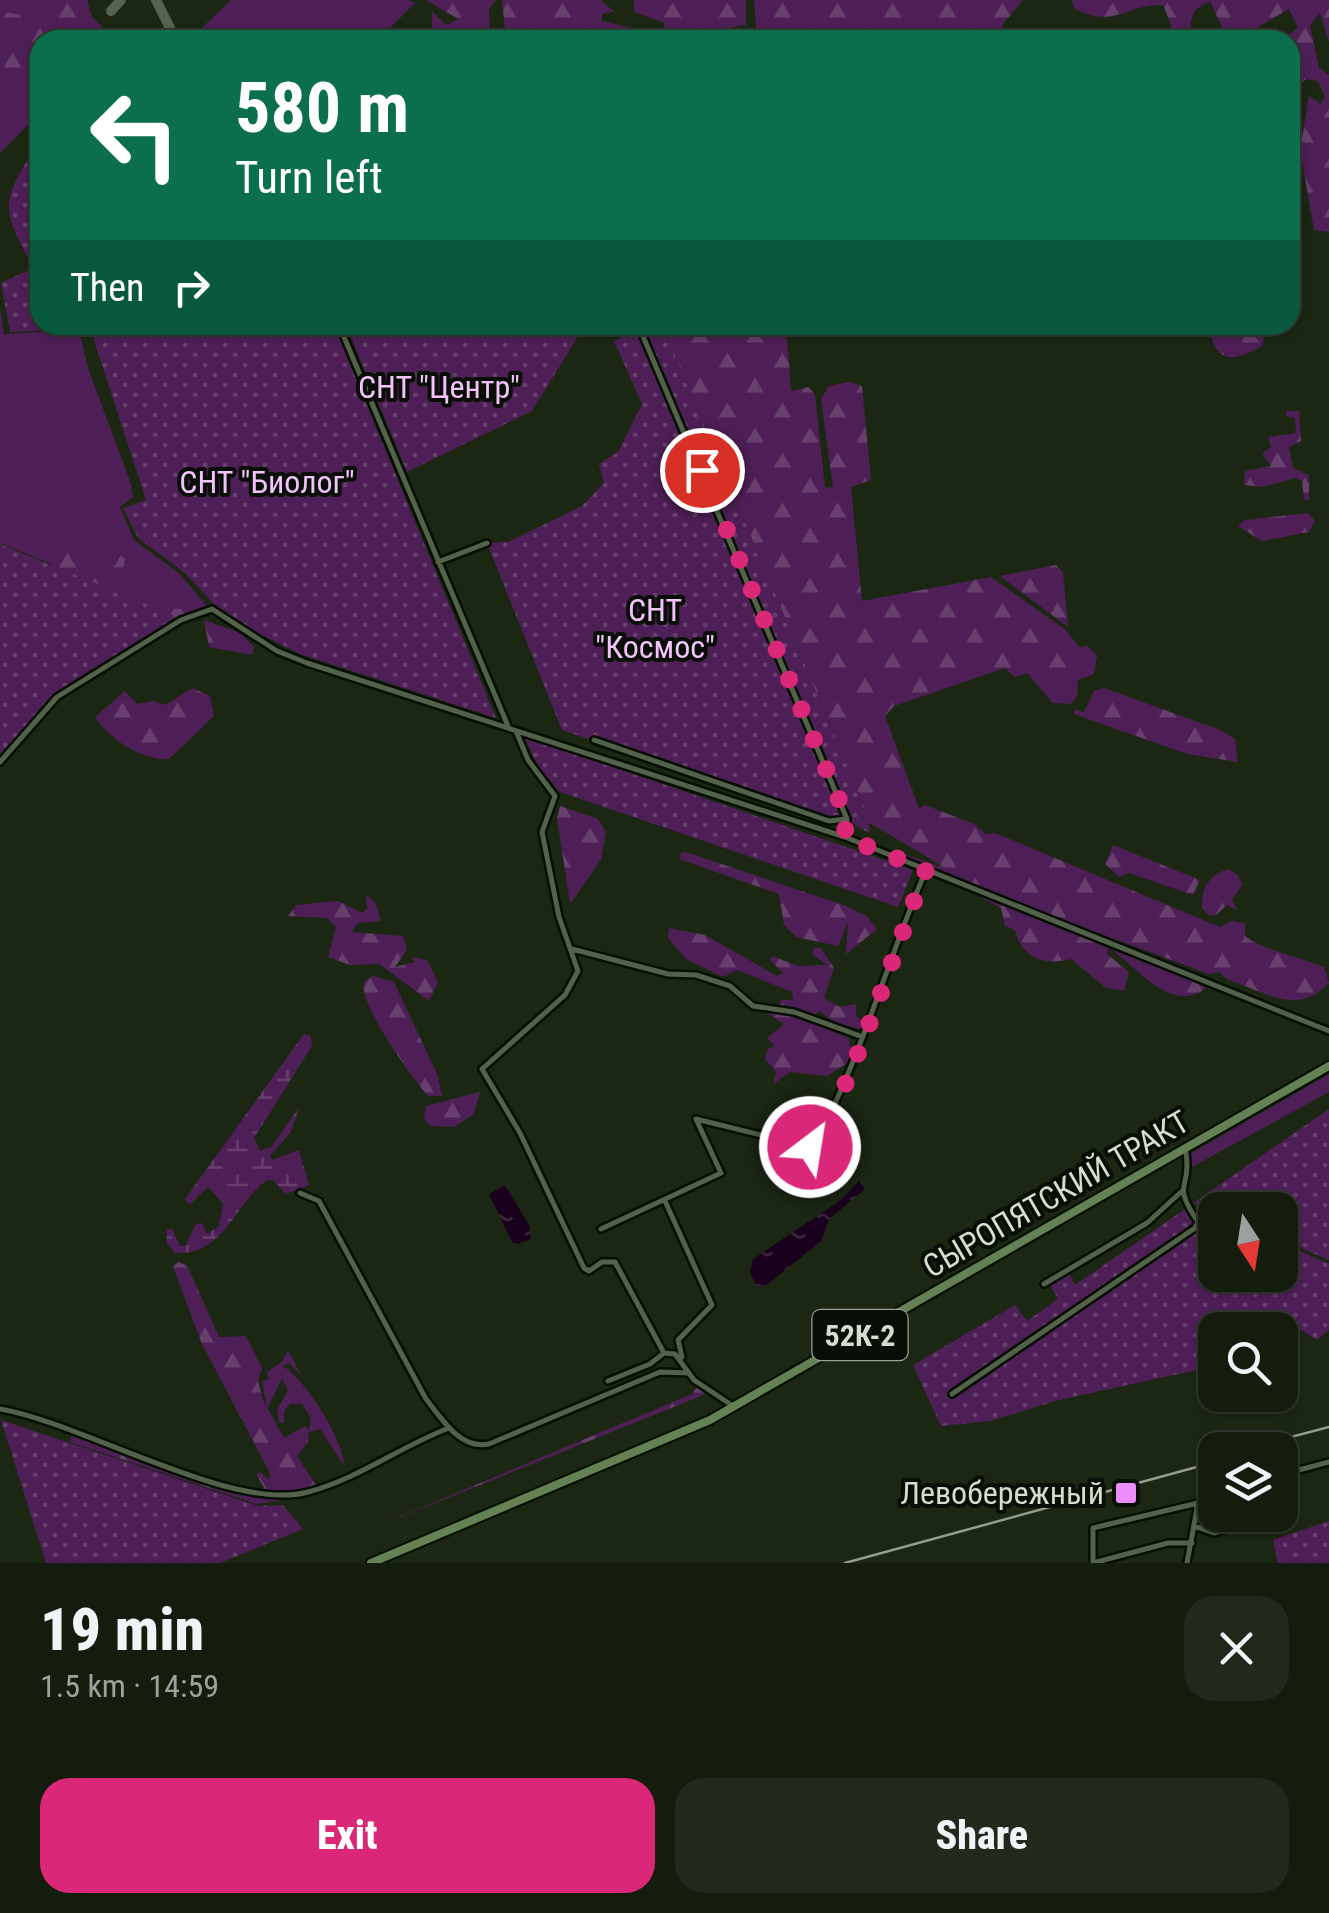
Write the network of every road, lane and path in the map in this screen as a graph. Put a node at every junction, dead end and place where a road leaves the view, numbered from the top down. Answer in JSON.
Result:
{"nodes":[{"id":1,"x":343,"y":335,"type":"edge"},
{"id":2,"x":643,"y":335,"type":"edge"},
{"id":3,"x":488,"y":543,"type":"dead end"},
{"id":4,"x":438,"y":562,"type":"junction"},
{"id":5,"x":513,"y":730,"type":"junction"},
{"id":6,"x":594,"y":740,"type":"dead end"},
{"id":7,"x":0,"y":762,"type":"edge"},
{"id":8,"x":847,"y":819,"type":"junction"},
{"id":9,"x":844,"y":837,"type":"junction"},
{"id":10,"x":926,"y":870,"type":"junction"},
{"id":11,"x":572,"y":948,"type":"junction"},
{"id":12,"x":1329,"y":1031,"type":"edge"},
{"id":13,"x":863,"y":1037,"type":"junction"},
{"id":14,"x":1329,"y":1068,"type":"edge"},
{"id":15,"x":1186,"y":1153,"type":"junction"},
{"id":16,"x":1182,"y":1190,"type":"junction"},
{"id":17,"x":300,"y":1193,"type":"dead end"},
{"id":18,"x":664,"y":1200,"type":"junction"},
{"id":19,"x":601,"y":1228,"type":"dead end"},
{"id":20,"x":1044,"y":1284,"type":"dead end"},
{"id":21,"x":664,"y":1353,"type":"junction"},
{"id":22,"x":682,"y":1358,"type":"junction"},
{"id":23,"x":689,"y":1374,"type":"junction"},
{"id":24,"x":608,"y":1381,"type":"dead end"},
{"id":25,"x":952,"y":1394,"type":"dead end"},
{"id":26,"x":734,"y":1407,"type":"junction"},
{"id":27,"x":0,"y":1408,"type":"edge"},
{"id":28,"x":449,"y":1428,"type":"junction"},
{"id":29,"x":1329,"y":1462,"type":"edge"},
{"id":30,"x":1298,"y":1470,"type":"edge"},
{"id":31,"x":1198,"y":1503,"type":"joint"},
{"id":32,"x":1194,"y":1526,"type":"junction"},
{"id":33,"x":1198,"y":1527,"type":"edge"},
{"id":34,"x":1192,"y":1543,"type":"junction"},
{"id":35,"x":371,"y":1563,"type":"edge"},
{"id":36,"x":383,"y":1563,"type":"edge"},
{"id":37,"x":1093,"y":1563,"type":"edge"},
{"id":38,"x":1187,"y":1563,"type":"edge"}],
"edges":[{"from":1,"to":4,"type":"street"},
{"from":2,"to":8,"type":"street"},
{"from":3,"to":4,"type":"street"},
{"from":4,"to":5,"type":"street"},
{"from":5,"to":7,"type":"street"},
{"from":5,"to":9,"type":"street"},
{"from":5,"to":11,"type":"street"},
{"from":6,"to":8,"type":"street"},
{"from":8,"to":9,"type":"street"},
{"from":9,"to":10,"type":"street"},
{"from":10,"to":12,"type":"street"},
{"from":10,"to":13,"type":"street"},
{"from":11,"to":13,"type":"street"},
{"from":11,"to":21,"type":"street"},
{"from":13,"to":18,"type":"street"},
{"from":14,"to":15,"type":"main road","name":"СЫРОПЯТСКИЙ ТРАКТ","number":"52К-2"},
{"from":14,"to":26,"type":"main road","name":"СЫРОПЯТСКИЙ ТРАКТ","number":"52К-2"},
{"from":15,"to":16,"type":"street"},
{"from":15,"to":36,"type":"main road","name":"СЫРОПЯТСКИЙ ТРАКТ","number":"52К-2"},
{"from":16,"to":20,"type":"street"},
{"from":16,"to":25,"type":"street"},
{"from":17,"to":28,"type":"street"},
{"from":18,"to":19,"type":"street"},
{"from":18,"to":22,"type":"street"},
{"from":21,"to":22,"type":"street"},
{"from":21,"to":24,"type":"street"},
{"from":22,"to":23,"type":"street"},
{"from":23,"to":26,"type":"street"},
{"from":23,"to":28,"type":"street"},
{"from":26,"to":35,"type":"main road","name":"СЫРОПЯТСКИЙ ТРАКТ","number":"52К-2"},
{"from":27,"to":28,"type":"street"},
{"from":29,"to":30,"type":"street"},
{"from":31,"to":32,"type":"street"},
{"from":31,"to":37,"type":"street"},
{"from":32,"to":33,"type":"street"},
{"from":32,"to":34,"type":"street"},
{"from":34,"to":37,"type":"street"},
{"from":34,"to":38,"type":"street"}]}
